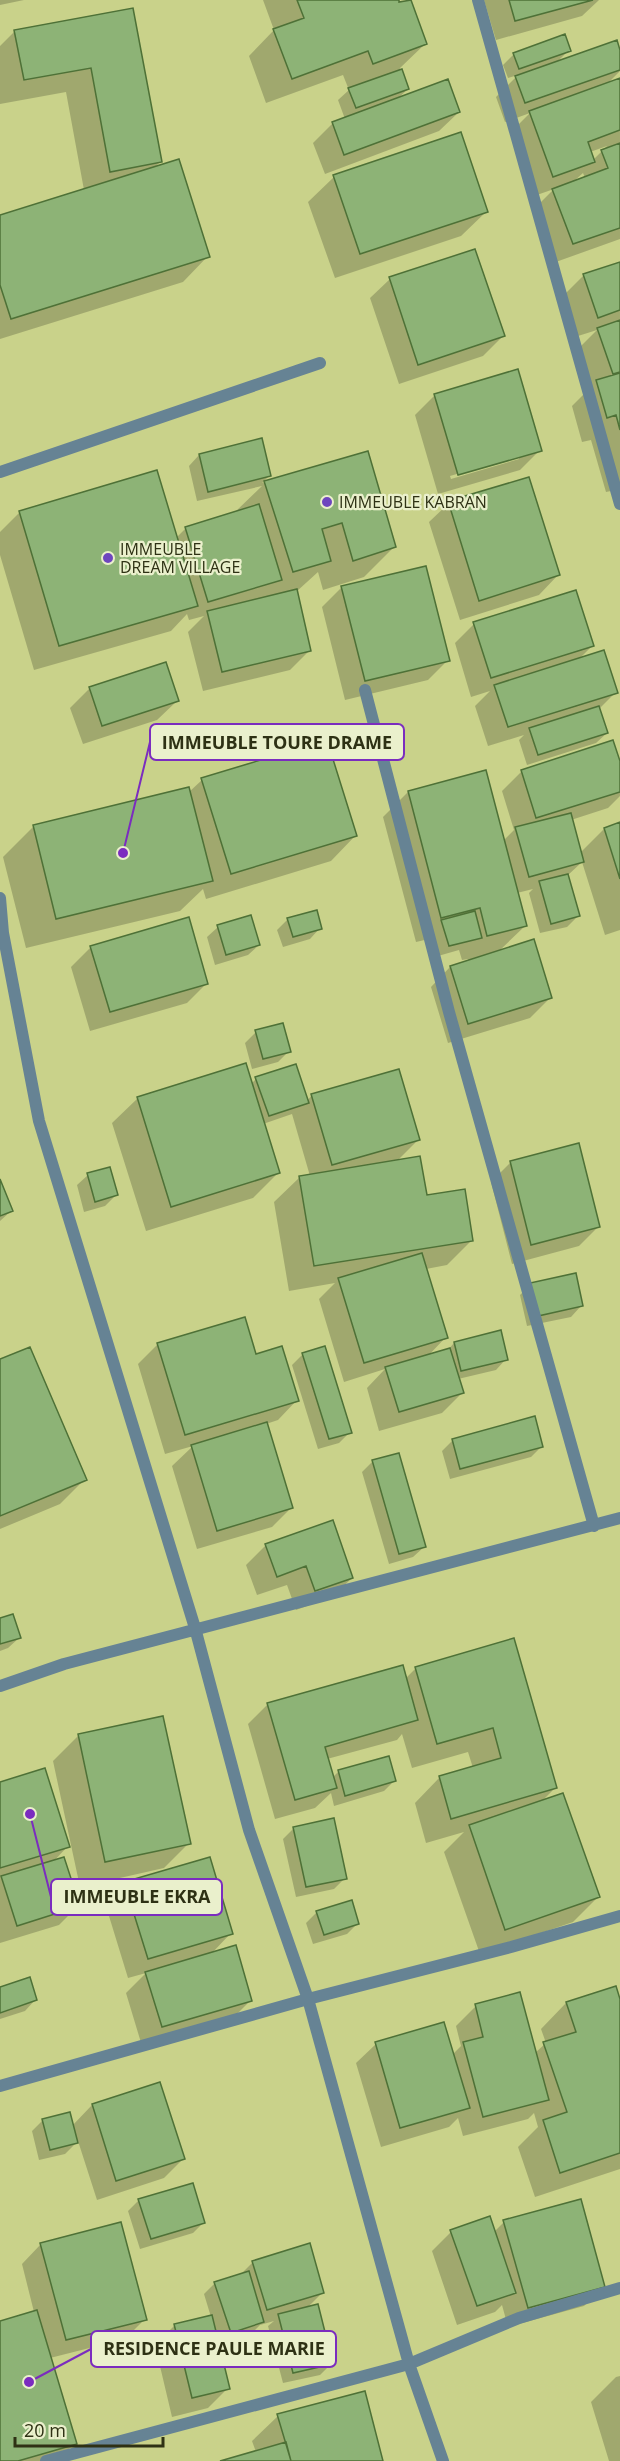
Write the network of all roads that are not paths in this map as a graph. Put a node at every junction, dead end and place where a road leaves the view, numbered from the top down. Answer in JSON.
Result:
{"nodes":[{"id":1,"x":478,"y":0,"type":"edge"},
{"id":2,"x":320,"y":363,"type":"dead end"},
{"id":3,"x":0,"y":472,"type":"edge"},
{"id":4,"x":620,"y":504,"type":"edge"},
{"id":5,"x":365,"y":690,"type":"dead end"},
{"id":6,"x":0,"y":898,"type":"edge"},
{"id":7,"x":620,"y":1518,"type":"edge"},
{"id":8,"x":594,"y":1526,"type":"junction"},
{"id":9,"x":195,"y":1628,"type":"junction"},
{"id":10,"x":0,"y":1686,"type":"edge"},
{"id":11,"x":620,"y":1916,"type":"edge"},
{"id":12,"x":308,"y":1999,"type":"junction"},
{"id":13,"x":0,"y":2086,"type":"edge"},
{"id":14,"x":620,"y":2288,"type":"edge"},
{"id":15,"x":409,"y":2364,"type":"junction"},
{"id":16,"x":46,"y":2461,"type":"edge"},
{"id":17,"x":443,"y":2461,"type":"edge"}],
"edges":[{"from":1,"to":4,"type":"street"},
{"from":2,"to":3,"type":"street"},
{"from":5,"to":8,"type":"street"},
{"from":6,"to":9,"type":"street"},
{"from":7,"to":8,"type":"street"},
{"from":8,"to":9,"type":"street"},
{"from":9,"to":10,"type":"street"},
{"from":9,"to":12,"type":"street"},
{"from":11,"to":12,"type":"street"},
{"from":12,"to":13,"type":"street"},
{"from":12,"to":15,"type":"street"},
{"from":14,"to":15,"type":"street"},
{"from":15,"to":16,"type":"street"},
{"from":15,"to":17,"type":"street"}]}
